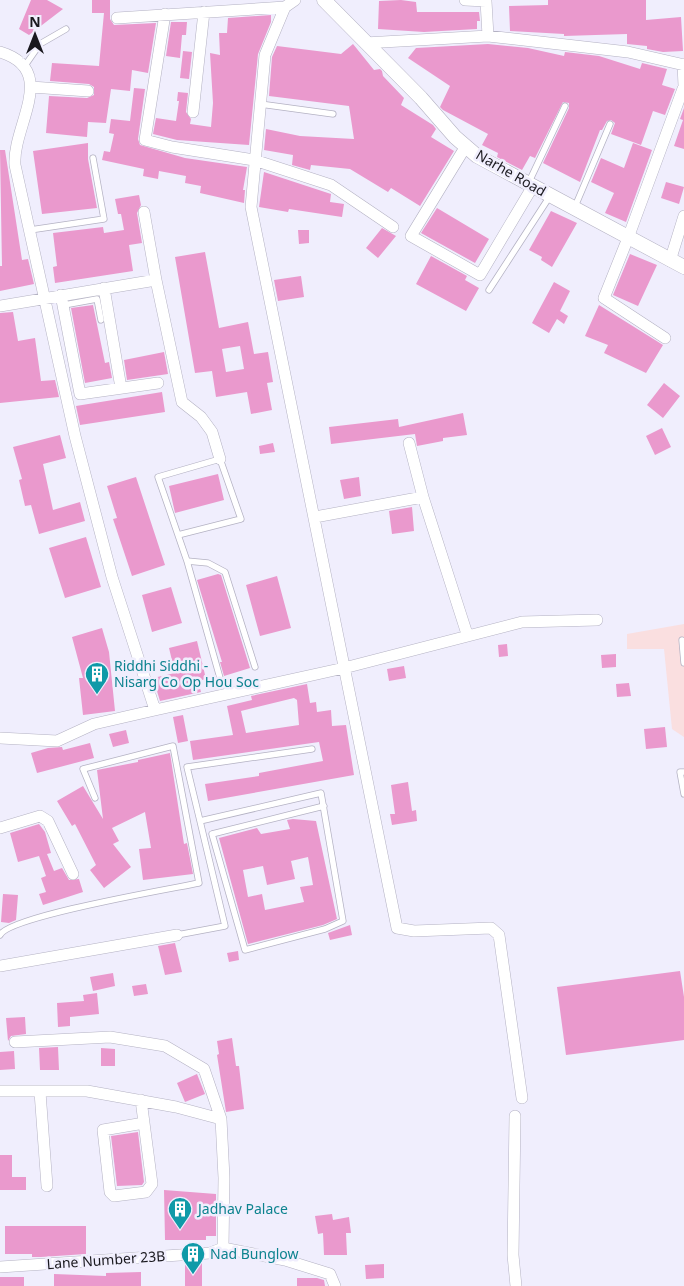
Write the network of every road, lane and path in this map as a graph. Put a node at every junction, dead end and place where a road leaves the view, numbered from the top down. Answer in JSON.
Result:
{"nodes":[{"id":1,"x":295,"y":0,"type":"edge"},
{"id":2,"x":465,"y":0,"type":"edge"},
{"id":3,"x":329,"y":3,"type":"edge"},
{"id":4,"x":285,"y":7,"type":"junction"},
{"id":5,"x":204,"y":12,"type":"junction"},
{"id":6,"x":165,"y":14,"type":"junction"},
{"id":7,"x":117,"y":18,"type":"dead end"},
{"id":8,"x":66,"y":29,"type":"dead end"},
{"id":9,"x":488,"y":36,"type":"junction"},
{"id":10,"x":365,"y":42,"type":"junction"},
{"id":11,"x":0,"y":52,"type":"edge"},
{"id":12,"x":684,"y":65,"type":"edge"},
{"id":13,"x":24,"y":67,"type":"junction"},
{"id":14,"x":31,"y":87,"type":"junction"},
{"id":15,"x":88,"y":91,"type":"dead end"},
{"id":16,"x":260,"y":104,"type":"junction"},
{"id":17,"x":565,"y":106,"type":"dead end"},
{"id":18,"x":193,"y":112,"type":"dead end"},
{"id":19,"x":333,"y":114,"type":"dead end"},
{"id":20,"x":610,"y":124,"type":"dead end"},
{"id":21,"x":466,"y":146,"type":"junction"},
{"id":22,"x":93,"y":158,"type":"dead end"},
{"id":23,"x":254,"y":160,"type":"junction"},
{"id":24,"x":531,"y":185,"type":"junction"},
{"id":25,"x":550,"y":196,"type":"junction"},
{"id":26,"x":574,"y":209,"type":"junction"},
{"id":27,"x":144,"y":212,"type":"dead end"},
{"id":28,"x":684,"y":216,"type":"edge"},
{"id":29,"x":393,"y":227,"type":"dead end"},
{"id":30,"x":30,"y":230,"type":"junction"},
{"id":31,"x":628,"y":238,"type":"junction"},
{"id":32,"x":670,"y":260,"type":"junction"},
{"id":33,"x":684,"y":267,"type":"edge"},
{"id":34,"x":156,"y":280,"type":"junction"},
{"id":35,"x":104,"y":288,"type":"junction"},
{"id":36,"x":489,"y":290,"type":"dead end"},
{"id":37,"x":45,"y":297,"type":"junction"},
{"id":38,"x":63,"y":300,"type":"junction"},
{"id":39,"x":0,"y":306,"type":"edge"},
{"id":40,"x":101,"y":320,"type":"dead end"},
{"id":41,"x":665,"y":338,"type":"dead end"},
{"id":42,"x":158,"y":383,"type":"dead end"},
{"id":43,"x":121,"y":388,"type":"junction"},
{"id":44,"x":409,"y":444,"type":"dead end"},
{"id":45,"x":220,"y":459,"type":"junction"},
{"id":46,"x":423,"y":497,"type":"junction"},
{"id":47,"x":315,"y":517,"type":"junction"},
{"id":48,"x":178,"y":535,"type":"junction"},
{"id":49,"x":187,"y":560,"type":"junction"},
{"id":50,"x":597,"y":620,"type":"dead end"},
{"id":51,"x":467,"y":634,"type":"junction"},
{"id":52,"x":682,"y":640,"type":"dead end"},
{"id":53,"x":684,"y":663,"type":"edge"},
{"id":54,"x":255,"y":667,"type":"dead end"},
{"id":55,"x":344,"y":668,"type":"junction"},
{"id":56,"x":220,"y":678,"type":"dead end"},
{"id":57,"x":155,"y":710,"type":"junction"},
{"id":58,"x":0,"y":738,"type":"edge"},
{"id":59,"x":312,"y":749,"type":"dead end"},
{"id":60,"x":684,"y":772,"type":"edge"},
{"id":61,"x":684,"y":794,"type":"edge"},
{"id":62,"x":95,"y":798,"type":"dead end"},
{"id":63,"x":324,"y":806,"type":"junction"},
{"id":64,"x":200,"y":821,"type":"junction"},
{"id":65,"x":0,"y":828,"type":"edge"},
{"id":66,"x":73,"y":874,"type":"dead end"},
{"id":67,"x":226,"y":885,"type":"junction"},
{"id":68,"x":215,"y":887,"type":"junction"},
{"id":69,"x":0,"y":934,"type":"edge"},
{"id":70,"x":177,"y":935,"type":"joint"},
{"id":71,"x":0,"y":966,"type":"edge"},
{"id":72,"x":15,"y":1042,"type":"dead end"},
{"id":73,"x":0,"y":1091,"type":"edge"},
{"id":74,"x":40,"y":1092,"type":"junction"},
{"id":75,"x":522,"y":1098,"type":"dead end"},
{"id":76,"x":141,"y":1100,"type":"junction"},
{"id":77,"x":515,"y":1116,"type":"dead end"},
{"id":78,"x":221,"y":1119,"type":"junction"},
{"id":79,"x":144,"y":1123,"type":"junction"},
{"id":80,"x":47,"y":1186,"type":"dead end"},
{"id":81,"x":223,"y":1248,"type":"junction"},
{"id":82,"x":0,"y":1267,"type":"edge"},
{"id":83,"x":335,"y":1286,"type":"edge"},
{"id":84,"x":516,"y":1286,"type":"edge"}],
"edges":[{"from":1,"to":4,"type":"street"},
{"from":2,"to":9,"type":"street"},
{"from":3,"to":10,"type":"street","name":"Narhe Road"},
{"from":4,"to":5,"type":"street"},
{"from":4,"to":16,"type":"street"},
{"from":5,"to":6,"type":"street"},
{"from":5,"to":18,"type":"street"},
{"from":6,"to":7,"type":"street"},
{"from":6,"to":23,"type":"street"},
{"from":8,"to":13,"type":"lane"},
{"from":9,"to":10,"type":"street"},
{"from":9,"to":12,"type":"street"},
{"from":10,"to":21,"type":"street","name":"Narhe Road"},
{"from":11,"to":13,"type":"street"},
{"from":12,"to":31,"type":"street"},
{"from":13,"to":14,"type":"street"},
{"from":14,"to":15,"type":"street"},
{"from":14,"to":30,"type":"street"},
{"from":16,"to":19,"type":"lane"},
{"from":16,"to":23,"type":"street"},
{"from":17,"to":24,"type":"lane"},
{"from":20,"to":26,"type":"lane"},
{"from":21,"to":24,"type":"street","name":"Narhe Road"},
{"from":21,"to":24,"type":"street"},
{"from":22,"to":30,"type":"lane"},
{"from":23,"to":29,"type":"street"},
{"from":23,"to":47,"type":"street"},
{"from":24,"to":25,"type":"street","name":"Narhe Road"},
{"from":25,"to":26,"type":"street","name":"Narhe Road"},
{"from":25,"to":36,"type":"lane"},
{"from":26,"to":31,"type":"street","name":"Narhe Road"},
{"from":27,"to":34,"type":"street"},
{"from":28,"to":32,"type":"street"},
{"from":30,"to":37,"type":"street"},
{"from":31,"to":32,"type":"street","name":"Narhe Road"},
{"from":31,"to":41,"type":"street"},
{"from":32,"to":33,"type":"street","name":"Narhe Road"},
{"from":34,"to":35,"type":"street"},
{"from":34,"to":45,"type":"street"},
{"from":35,"to":38,"type":"street"},
{"from":35,"to":43,"type":"street"},
{"from":37,"to":38,"type":"street"},
{"from":37,"to":39,"type":"street"},
{"from":37,"to":57,"type":"street"},
{"from":38,"to":40,"type":"lane"},
{"from":38,"to":43,"type":"street"},
{"from":42,"to":43,"type":"street"},
{"from":44,"to":46,"type":"street"},
{"from":45,"to":48,"type":"lane"},
{"from":45,"to":48,"type":"lane"},
{"from":46,"to":47,"type":"street"},
{"from":46,"to":51,"type":"street"},
{"from":47,"to":55,"type":"street"},
{"from":48,"to":49,"type":"lane"},
{"from":49,"to":54,"type":"lane"},
{"from":49,"to":56,"type":"lane"},
{"from":50,"to":51,"type":"street"},
{"from":51,"to":55,"type":"street"},
{"from":52,"to":53,"type":"lane"},
{"from":55,"to":57,"type":"street"},
{"from":55,"to":75,"type":"street"},
{"from":57,"to":58,"type":"street"},
{"from":59,"to":64,"type":"lane"},
{"from":60,"to":61,"type":"lane"},
{"from":62,"to":69,"type":"lane"},
{"from":63,"to":64,"type":"lane"},
{"from":63,"to":67,"type":"lane"},
{"from":63,"to":67,"type":"lane"},
{"from":64,"to":68,"type":"lane"},
{"from":65,"to":66,"type":"street"},
{"from":67,"to":68,"type":"lane"},
{"from":68,"to":70,"type":"lane"},
{"from":70,"to":71,"type":"street"},
{"from":72,"to":78,"type":"street"},
{"from":73,"to":74,"type":"street"},
{"from":74,"to":76,"type":"street"},
{"from":74,"to":80,"type":"street"},
{"from":76,"to":78,"type":"street"},
{"from":76,"to":79,"type":"street"},
{"from":77,"to":84,"type":"street"},
{"from":78,"to":81,"type":"street"},
{"from":79,"to":79,"type":"street"},
{"from":81,"to":82,"type":"street","name":"Lane Number 23B"},
{"from":81,"to":83,"type":"street"}]}
